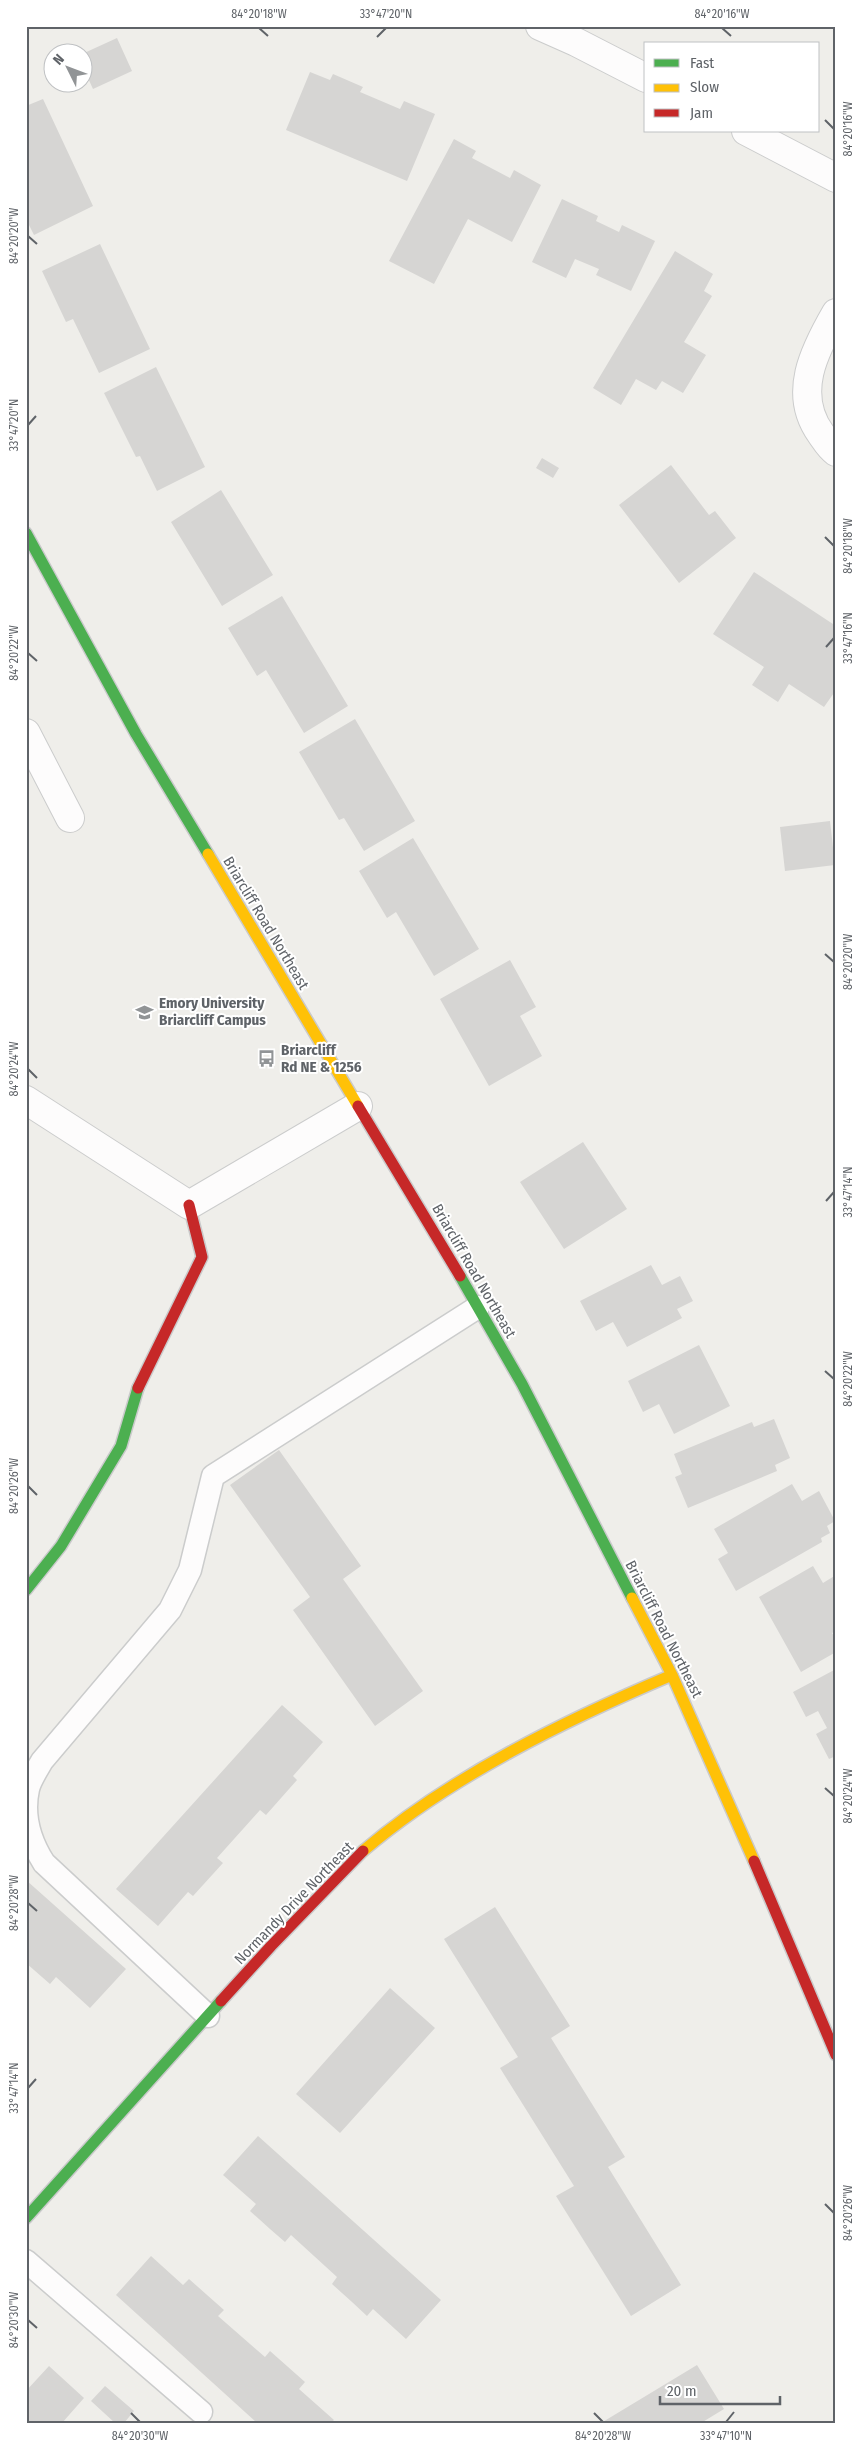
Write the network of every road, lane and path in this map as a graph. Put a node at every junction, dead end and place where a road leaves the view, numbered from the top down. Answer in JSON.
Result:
{"nodes":[{"id":1,"x":540,"y":26,"type":"edge"},
{"id":2,"x":644,"y":77,"type":"edge"},
{"id":3,"x":748,"y":132,"type":"edge"},
{"id":4,"x":836,"y":178,"type":"edge"},
{"id":5,"x":836,"y":313,"type":"edge"},
{"id":6,"x":836,"y":452,"type":"edge"},
{"id":7,"x":26,"y":533,"type":"edge"},
{"id":8,"x":26,"y":733,"type":"edge"},
{"id":9,"x":70,"y":818,"type":"dead end"},
{"id":10,"x":26,"y":1100,"type":"edge"},
{"id":11,"x":358,"y":1106,"type":"junction"},
{"id":12,"x":189,"y":1204,"type":"junction"},
{"id":13,"x":478,"y":1307,"type":"junction"},
{"id":14,"x":26,"y":1590,"type":"edge"},
{"id":15,"x":672,"y":1675,"type":"junction"},
{"id":16,"x":208,"y":2016,"type":"junction"},
{"id":17,"x":836,"y":2055,"type":"edge"},
{"id":18,"x":26,"y":2218,"type":"edge"},
{"id":19,"x":26,"y":2261,"type":"edge"},
{"id":20,"x":201,"y":2412,"type":"dead end"}],
"edges":[{"from":1,"to":2,"type":"street"},
{"from":3,"to":4,"type":"street"},
{"from":5,"to":6,"type":"street"},
{"from":7,"to":11,"type":"main road","name":"Briarcliff Road Northeast"},
{"from":8,"to":9,"type":"street"},
{"from":10,"to":12,"type":"street"},
{"from":11,"to":12,"type":"street"},
{"from":11,"to":13,"type":"main road","name":"Briarcliff Road Northeast"},
{"from":12,"to":14,"type":"main road"},
{"from":13,"to":15,"type":"main road","name":"Briarcliff Road Northeast"},
{"from":13,"to":16,"type":"lane"},
{"from":15,"to":16,"type":"main road","name":"Normandy Drive Northeast"},
{"from":15,"to":17,"type":"main road","name":"Briarcliff Road Northeast"},
{"from":16,"to":18,"type":"main road","name":"Normandy Drive Northeast"},
{"from":19,"to":20,"type":"lane"}]}
